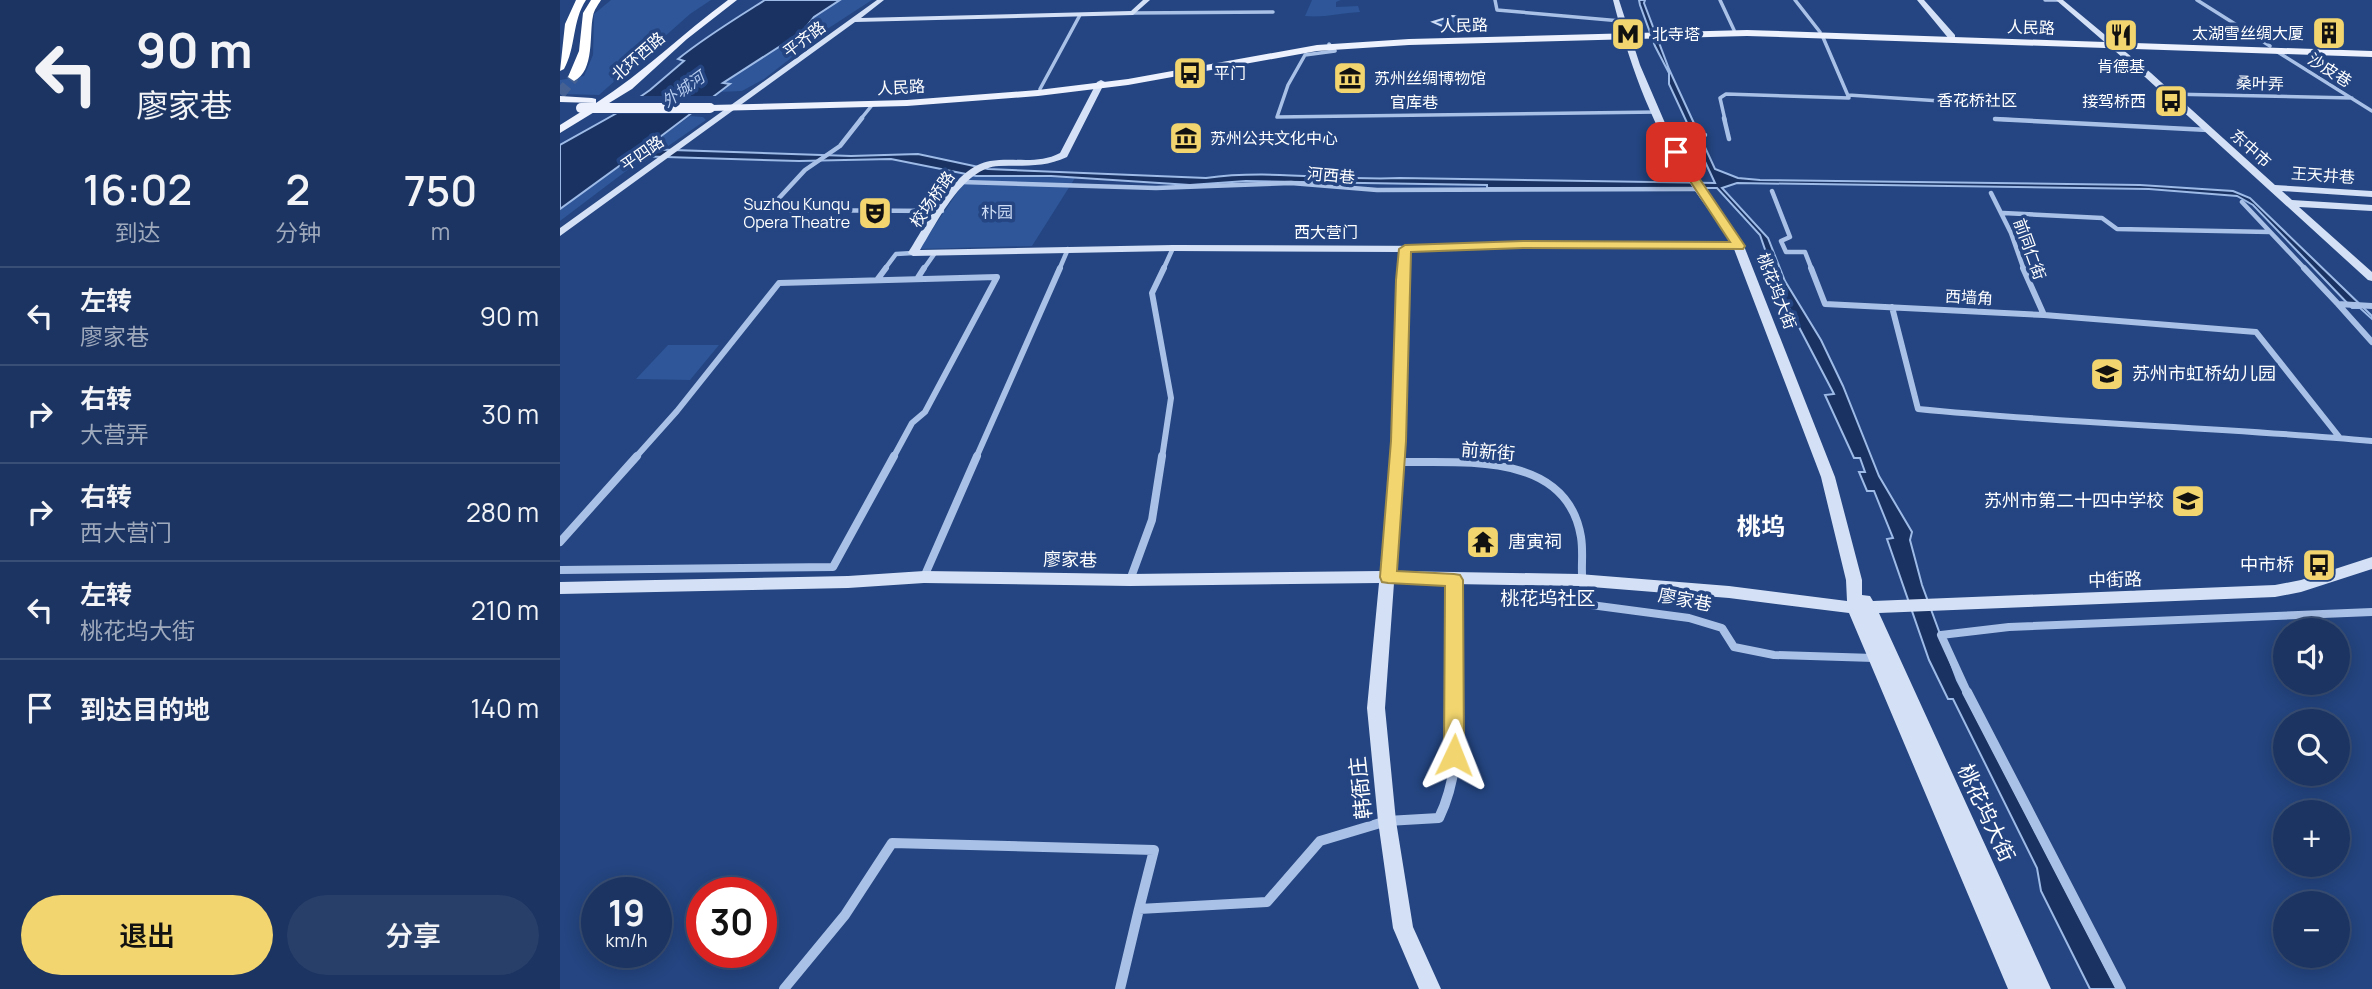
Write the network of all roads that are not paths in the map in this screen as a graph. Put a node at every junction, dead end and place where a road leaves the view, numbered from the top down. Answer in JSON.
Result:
{"nodes":[{"id":1,"x":596,"y":0,"type":"edge"},
{"id":2,"x":605,"y":0,"type":"edge"},
{"id":3,"x":723,"y":0,"type":"edge"},
{"id":4,"x":733,"y":0,"type":"edge"},
{"id":5,"x":881,"y":0,"type":"edge"},
{"id":6,"x":1147,"y":0,"type":"edge"},
{"id":7,"x":1495,"y":0,"type":"edge"},
{"id":8,"x":1616,"y":0,"type":"edge"},
{"id":9,"x":1720,"y":0,"type":"edge"},
{"id":10,"x":1795,"y":0,"type":"edge"},
{"id":11,"x":1920,"y":0,"type":"edge"},
{"id":12,"x":2045,"y":0,"type":"edge"},
{"id":13,"x":2059,"y":0,"type":"edge"},
{"id":14,"x":2197,"y":0,"type":"edge"},
{"id":15,"x":575,"y":8,"type":"edge"},
{"id":16,"x":1273,"y":12,"type":"dead end"},
{"id":17,"x":1133,"y":13,"type":"junction"},
{"id":18,"x":1080,"y":15,"type":"junction"},
{"id":19,"x":587,"y":17,"type":"junction"},
{"id":20,"x":853,"y":20,"type":"junction"},
{"id":21,"x":1621,"y":21,"type":"junction"},
{"id":22,"x":1734,"y":30,"type":"junction"},
{"id":23,"x":1662,"y":33,"type":"junction"},
{"id":24,"x":1625,"y":34,"type":"junction"},
{"id":25,"x":1821,"y":34,"type":"junction"},
{"id":26,"x":1952,"y":37,"type":"junction"},
{"id":27,"x":2111,"y":44,"type":"junction"},
{"id":28,"x":1330,"y":45,"type":"junction"},
{"id":29,"x":2273,"y":49,"type":"junction"},
{"id":30,"x":2372,"y":52,"type":"edge"},
{"id":31,"x":560,"y":67,"type":"tunnel mouth"},
{"id":32,"x":574,"y":77,"type":"tunnel mouth"},
{"id":33,"x":1100,"y":84,"type":"junction"},
{"id":34,"x":1040,"y":89,"type":"junction"},
{"id":35,"x":2168,"y":94,"type":"junction"},
{"id":36,"x":1848,"y":95,"type":"junction"},
{"id":37,"x":2352,"y":98,"type":"junction"},
{"id":38,"x":560,"y":101,"type":"edge"},
{"id":39,"x":587,"y":103,"type":"junction"},
{"id":40,"x":741,"y":104,"type":"junction"},
{"id":41,"x":873,"y":104,"type":"junction"},
{"id":42,"x":1987,"y":104,"type":"dead end"},
{"id":43,"x":560,"y":108,"type":"edge"},
{"id":44,"x":2372,"y":111,"type":"edge"},
{"id":45,"x":1658,"y":112,"type":"junction"},
{"id":46,"x":1995,"y":119,"type":"dead end"},
{"id":47,"x":560,"y":124,"type":"edge"},
{"id":48,"x":560,"y":130,"type":"edge"},
{"id":49,"x":2208,"y":130,"type":"junction"},
{"id":50,"x":1705,"y":135,"type":"dead end"},
{"id":51,"x":1669,"y":137,"type":"junction"},
{"id":52,"x":1729,"y":139,"type":"dead end"},
{"id":53,"x":964,"y":179,"type":"junction"},
{"id":54,"x":1697,"y":186,"type":"junction"},
{"id":55,"x":2272,"y":188,"type":"junction"},
{"id":56,"x":1772,"y":191,"type":"dead end"},
{"id":57,"x":1991,"y":193,"type":"dead end"},
{"id":58,"x":2372,"y":194,"type":"edge"},
{"id":59,"x":2242,"y":202,"type":"dead end"},
{"id":60,"x":2288,"y":203,"type":"junction"},
{"id":61,"x":2372,"y":208,"type":"edge"},
{"id":62,"x":942,"y":211,"type":"junction"},
{"id":63,"x":2003,"y":213,"type":"junction"},
{"id":64,"x":2270,"y":232,"type":"junction"},
{"id":65,"x":560,"y":233,"type":"edge"},
{"id":66,"x":1739,"y":246,"type":"junction"},
{"id":67,"x":1173,"y":247,"type":"junction"},
{"id":68,"x":1068,"y":249,"type":"junction"},
{"id":69,"x":1405,"y":249,"type":"junction"},
{"id":70,"x":913,"y":253,"type":"junction"},
{"id":71,"x":934,"y":253,"type":"junction"},
{"id":72,"x":2372,"y":278,"type":"edge"},
{"id":73,"x":917,"y":279,"type":"junction"},
{"id":74,"x":877,"y":281,"type":"junction"},
{"id":75,"x":2341,"y":304,"type":"junction"},
{"id":76,"x":2372,"y":306,"type":"edge"},
{"id":77,"x":1892,"y":307,"type":"junction"},
{"id":78,"x":2044,"y":315,"type":"junction"},
{"id":79,"x":2372,"y":342,"type":"edge"},
{"id":80,"x":2340,"y":438,"type":"junction"},
{"id":81,"x":2372,"y":441,"type":"edge"},
{"id":82,"x":1396,"y":462,"type":"junction"},
{"id":83,"x":560,"y":542,"type":"edge"},
{"id":84,"x":2372,"y":563,"type":"edge"},
{"id":85,"x":560,"y":570,"type":"edge"},
{"id":86,"x":924,"y":577,"type":"junction"},
{"id":87,"x":1388,"y":577,"type":"junction"},
{"id":88,"x":1130,"y":580,"type":"junction"},
{"id":89,"x":1454,"y":580,"type":"junction"},
{"id":90,"x":1579,"y":580,"type":"junction"},
{"id":91,"x":560,"y":588,"type":"edge"},
{"id":92,"x":1862,"y":607,"type":"junction"},
{"id":93,"x":2372,"y":612,"type":"edge"},
{"id":94,"x":1874,"y":658,"type":"junction"},
{"id":95,"x":1387,"y":821,"type":"junction"},
{"id":96,"x":1139,"y":909,"type":"junction"},
{"id":97,"x":784,"y":989,"type":"edge"},
{"id":98,"x":1120,"y":989,"type":"edge"},
{"id":99,"x":1430,"y":989,"type":"edge"},
{"id":100,"x":2019,"y":989,"type":"edge"},
{"id":101,"x":2040,"y":989,"type":"edge"},
{"id":102,"x":2120,"y":989,"type":"edge"}],
"edges":[{"from":1,"to":19,"type":"highway"},
{"from":2,"to":19,"type":"highway"},
{"from":3,"to":47,"type":"main road","name":"北环西路"},
{"from":4,"to":48,"type":"main road","name":"北环西路"},
{"from":5,"to":20,"type":"street","name":"平齐路"},
{"from":6,"to":17,"type":"street"},
{"from":7,"to":21,"type":"street"},
{"from":8,"to":21,"type":"street","name":"桃花坞大街"},
{"from":9,"to":22,"type":"street"},
{"from":10,"to":25,"type":"street"},
{"from":11,"to":26,"type":"street"},
{"from":12,"to":13,"type":"street"},
{"from":13,"to":27,"type":"street","name":"东中市"},
{"from":14,"to":29,"type":"street","name":"沙皮巷"},
{"from":15,"to":31,"type":"highway"},
{"from":16,"to":17,"type":"street"},
{"from":17,"to":18,"type":"street"},
{"from":18,"to":20,"type":"street"},
{"from":18,"to":34,"type":"street"},
{"from":19,"to":32,"type":"highway"},
{"from":20,"to":40,"type":"street","name":"平齐路"},
{"from":21,"to":24,"type":"street","name":"桃花坞大街"},
{"from":22,"to":23,"type":"main road","name":"人民路"},
{"from":22,"to":25,"type":"main road","name":"人民路"},
{"from":23,"to":24,"type":"main road","name":"人民路"},
{"from":23,"to":25,"type":"main road","name":"人民路"},
{"from":24,"to":28,"type":"main road","name":"人民路"},
{"from":24,"to":45,"type":"street","name":"桃花坞大街"},
{"from":25,"to":26,"type":"main road","name":"人民路"},
{"from":25,"to":27,"type":"main road","name":"人民路"},
{"from":25,"to":36,"type":"street"},
{"from":26,"to":27,"type":"main road","name":"人民路"},
{"from":27,"to":29,"type":"main road","name":"人民路"},
{"from":27,"to":35,"type":"street","name":"东中市"},
{"from":28,"to":33,"type":"main road","name":"人民路"},
{"from":28,"to":45,"type":"street","name":"官库巷"},
{"from":29,"to":30,"type":"main road","name":"人民路"},
{"from":29,"to":37,"type":"street","name":"沙皮巷"},
{"from":33,"to":34,"type":"main road","name":"人民路"},
{"from":33,"to":41,"type":"main road","name":"人民路"},
{"from":33,"to":53,"type":"street","name":"校场桥路"},
{"from":34,"to":40,"type":"main road","name":"人民路"},
{"from":35,"to":37,"type":"street","name":"桑叶弄"},
{"from":35,"to":49,"type":"street","name":"东中市"},
{"from":36,"to":42,"type":"street"},
{"from":36,"to":52,"type":"street"},
{"from":37,"to":44,"type":"street","name":"沙皮巷"},
{"from":38,"to":39,"type":"main road","name":"人民路"},
{"from":39,"to":40,"type":"main road","name":"人民路","bridge":true},
{"from":39,"to":43,"type":"main road","name":"人民路"},
{"from":40,"to":41,"type":"main road","name":"人民路"},
{"from":40,"to":65,"type":"street","name":"平四路"},
{"from":41,"to":62,"type":"street"},
{"from":45,"to":51,"type":"street","name":"桃花坞大街"},
{"from":46,"to":49,"type":"street"},
{"from":49,"to":55,"type":"street","name":"东中市"},
{"from":50,"to":51,"type":"street"},
{"from":51,"to":54,"type":"street","name":"桃花坞大街"},
{"from":53,"to":54,"type":"street","name":"河西巷"},
{"from":53,"to":62,"type":"street","name":"校场桥路"},
{"from":54,"to":66,"type":"street","name":"桃花坞大街"},
{"from":55,"to":58,"type":"street","name":"王天井巷"},
{"from":55,"to":60,"type":"street","name":"东中市"},
{"from":56,"to":77,"type":"street","name":"西墙角"},
{"from":57,"to":63,"type":"street","name":"前同仁街"},
{"from":59,"to":64,"type":"street"},
{"from":60,"to":61,"type":"street","name":"王天井巷"},
{"from":60,"to":72,"type":"street","name":"东中市"},
{"from":62,"to":70,"type":"street","name":"校场桥路"},
{"from":63,"to":64,"type":"street"},
{"from":63,"to":78,"type":"street","name":"前同仁街"},
{"from":64,"to":75,"type":"street"},
{"from":66,"to":69,"type":"street","name":"西大营门"},
{"from":66,"to":92,"type":"street","name":"桃花坞大街"},
{"from":67,"to":68,"type":"street","name":"西大营门"},
{"from":67,"to":69,"type":"street","name":"西大营门"},
{"from":67,"to":88,"type":"street"},
{"from":68,"to":71,"type":"street","name":"西大营门"},
{"from":68,"to":86,"type":"street"},
{"from":69,"to":82,"type":"street","name":"韩衙庄"},
{"from":70,"to":71,"type":"street","name":"西大营门"},
{"from":70,"to":74,"type":"street"},
{"from":71,"to":73,"type":"street"},
{"from":73,"to":74,"type":"street"},
{"from":73,"to":85,"type":"street"},
{"from":74,"to":83,"type":"street"},
{"from":75,"to":76,"type":"street"},
{"from":75,"to":79,"type":"street"},
{"from":77,"to":78,"type":"street","name":"西墙角"},
{"from":77,"to":80,"type":"street"},
{"from":78,"to":80,"type":"street","name":"西墙角"},
{"from":80,"to":81,"type":"street"},
{"from":82,"to":87,"type":"street","name":"韩衙庄"},
{"from":82,"to":90,"type":"street","name":"前新街"},
{"from":84,"to":92,"type":"street","name":"中街路"},
{"from":86,"to":88,"type":"street","name":"廖家巷"},
{"from":86,"to":91,"type":"street","name":"廖家巷"},
{"from":87,"to":88,"type":"street","name":"廖家巷"},
{"from":87,"to":89,"type":"street","name":"廖家巷"},
{"from":87,"to":95,"type":"street","name":"韩衙庄"},
{"from":89,"to":90,"type":"street","name":"廖家巷"},
{"from":89,"to":95,"type":"street"},
{"from":90,"to":92,"type":"street","name":"廖家巷"},
{"from":90,"to":94,"type":"street","name":"廖家巷"},
{"from":92,"to":94,"type":"street","name":"桃花坞大街"},
{"from":92,"to":101,"type":"street","name":"桃花坞大街"},
{"from":93,"to":102,"type":"street"},
{"from":94,"to":100,"type":"street","name":"桃花坞大街"},
{"from":95,"to":96,"type":"street"},
{"from":95,"to":99,"type":"street","name":"韩衙庄"},
{"from":96,"to":97,"type":"street"},
{"from":96,"to":98,"type":"street"}]}
